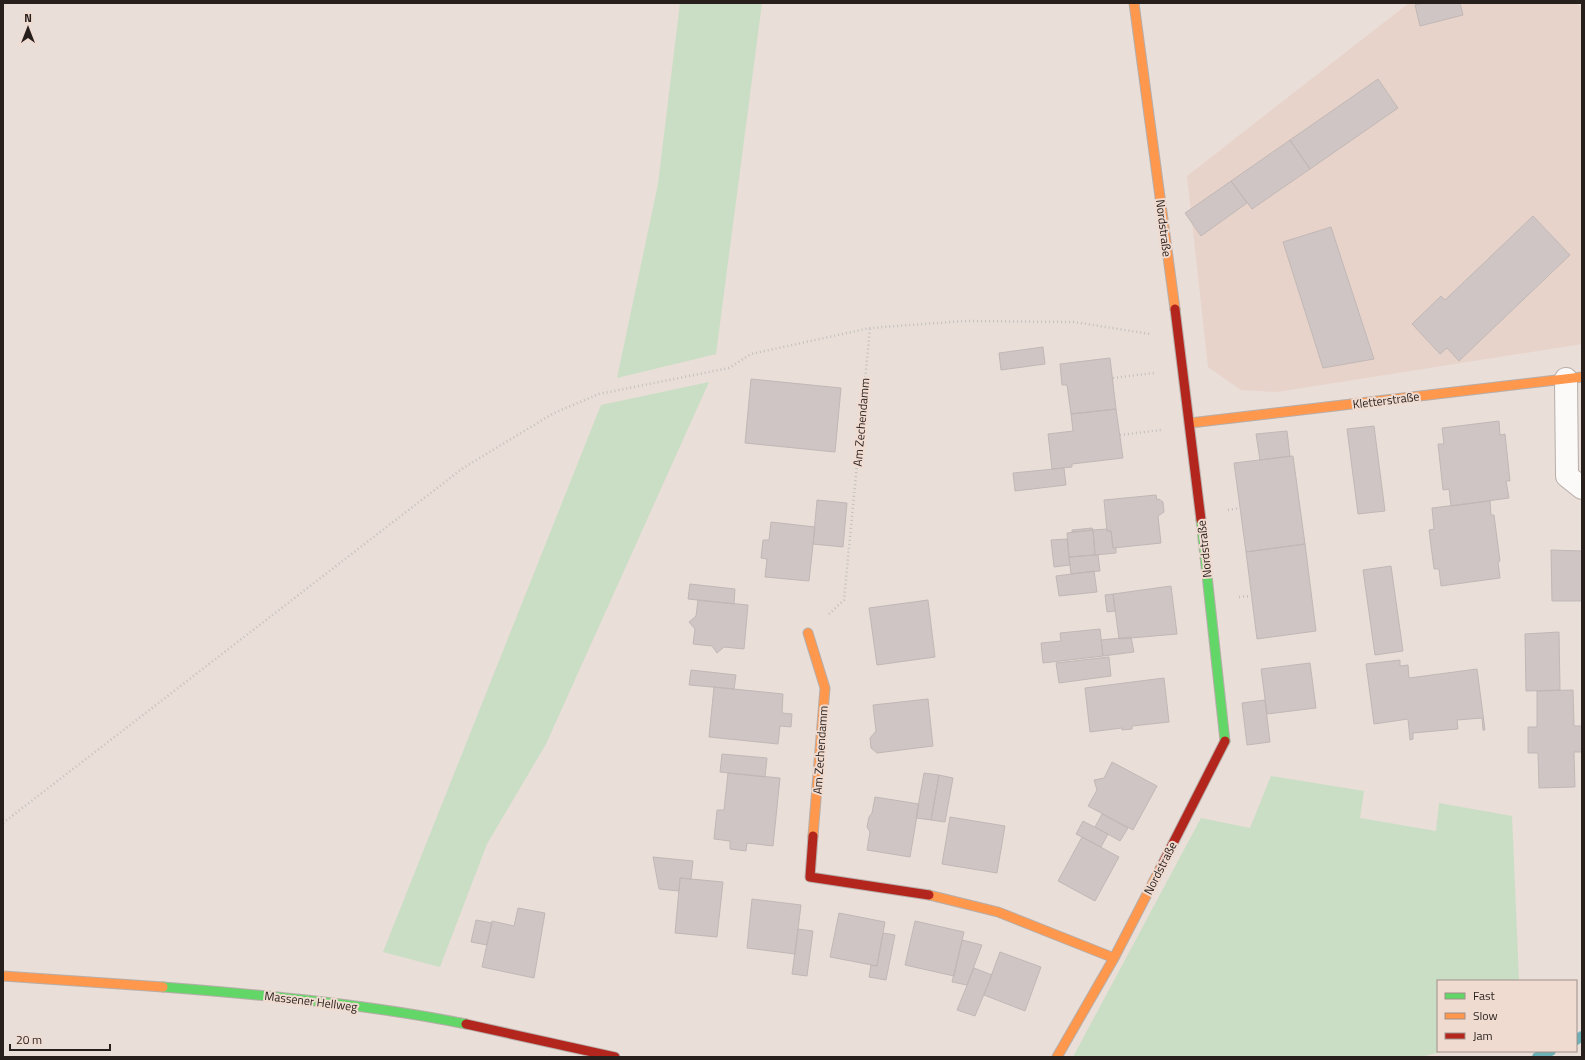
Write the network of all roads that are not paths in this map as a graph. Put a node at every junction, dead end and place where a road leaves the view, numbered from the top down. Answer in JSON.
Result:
{"nodes":[{"id":1,"x":1134,"y":3,"type":"edge"},
{"id":2,"x":1574,"y":378,"type":"edge"},
{"id":3,"x":1190,"y":423,"type":"junction"},
{"id":4,"x":1582,"y":488,"type":"edge"},
{"id":5,"x":808,"y":633,"type":"road end"},
{"id":6,"x":1114,"y":958,"type":"junction"},
{"id":7,"x":3,"y":976,"type":"edge"},
{"id":8,"x":615,"y":1057,"type":"edge"},
{"id":9,"x":1057,"y":1057,"type":"edge"}],
"edges":[{"from":1,"to":3,"type":"street","name":"Nordstraße"},
{"from":2,"to":3,"type":"street","name":"Kletterstraße"},
{"from":2,"to":4,"type":"street"},
{"from":3,"to":6,"type":"street","name":"Nordstraße"},
{"from":5,"to":6,"type":"street","name":"Am Zechendamm"},
{"from":6,"to":9,"type":"street","name":"Nordstraße"},
{"from":7,"to":8,"type":"street","name":"Massener Hellweg"}]}
